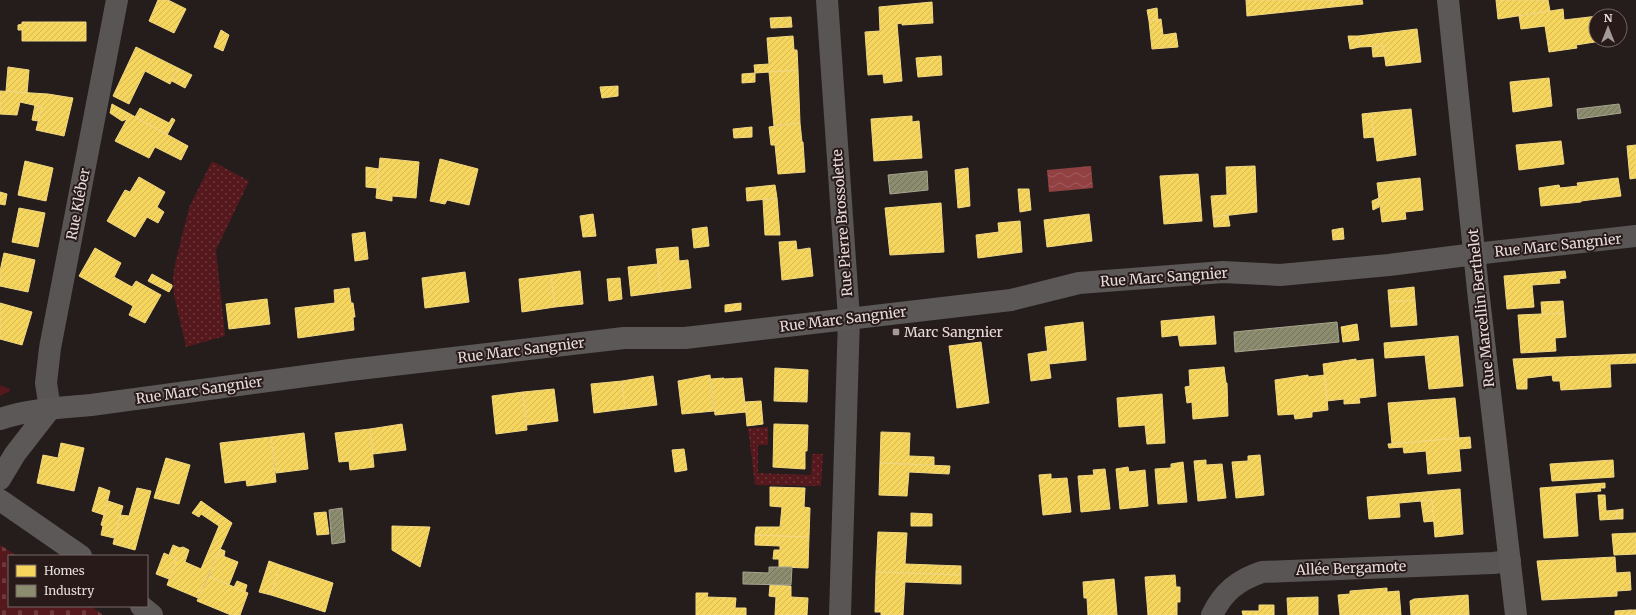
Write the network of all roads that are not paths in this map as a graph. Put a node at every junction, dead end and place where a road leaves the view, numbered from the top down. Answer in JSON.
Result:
{"nodes":[{"id":1,"x":117,"y":0,"type":"edge"},
{"id":2,"x":827,"y":0,"type":"edge"},
{"id":3,"x":1448,"y":0,"type":"edge"},
{"id":4,"x":1636,"y":236,"type":"edge"},
{"id":5,"x":1475,"y":254,"type":"junction"},
{"id":6,"x":849,"y":318,"type":"junction"},
{"id":7,"x":50,"y":409,"type":"junction"},
{"id":8,"x":0,"y":420,"type":"edge"},
{"id":9,"x":0,"y":479,"type":"edge"},
{"id":10,"x":0,"y":500,"type":"edge"},
{"id":11,"x":80,"y":555,"type":"edge"},
{"id":12,"x":1510,"y":560,"type":"junction"},
{"id":13,"x":142,"y":607,"type":"edge"},
{"id":14,"x":152,"y":615,"type":"edge"},
{"id":15,"x":840,"y":615,"type":"edge"},
{"id":16,"x":1212,"y":615,"type":"edge"},
{"id":17,"x":1516,"y":615,"type":"edge"}],
"edges":[{"from":1,"to":7,"type":"street","name":"Rue Kléber"},
{"from":2,"to":6,"type":"street","name":"Rue Pierre Brossolette"},
{"from":3,"to":5,"type":"street","name":"Rue Marcellin Berthelot"},
{"from":4,"to":5,"type":"street","name":"Rue Marc Sangnier"},
{"from":5,"to":6,"type":"street","name":"Rue Marc Sangnier"},
{"from":5,"to":12,"type":"street","name":"Rue Marcellin Berthelot"},
{"from":6,"to":7,"type":"street","name":"Rue Marc Sangnier"},
{"from":6,"to":15,"type":"street","name":"Rue Pierre Brossolette"},
{"from":7,"to":8,"type":"street","name":"Rue Marc Sangnier"},
{"from":7,"to":9,"type":"street"},
{"from":10,"to":11,"type":"street"},
{"from":12,"to":16,"type":"street","name":"Allée Bergamote"},
{"from":12,"to":17,"type":"street","name":"Rue Marcellin Berthelot"},
{"from":13,"to":14,"type":"street"}]}
